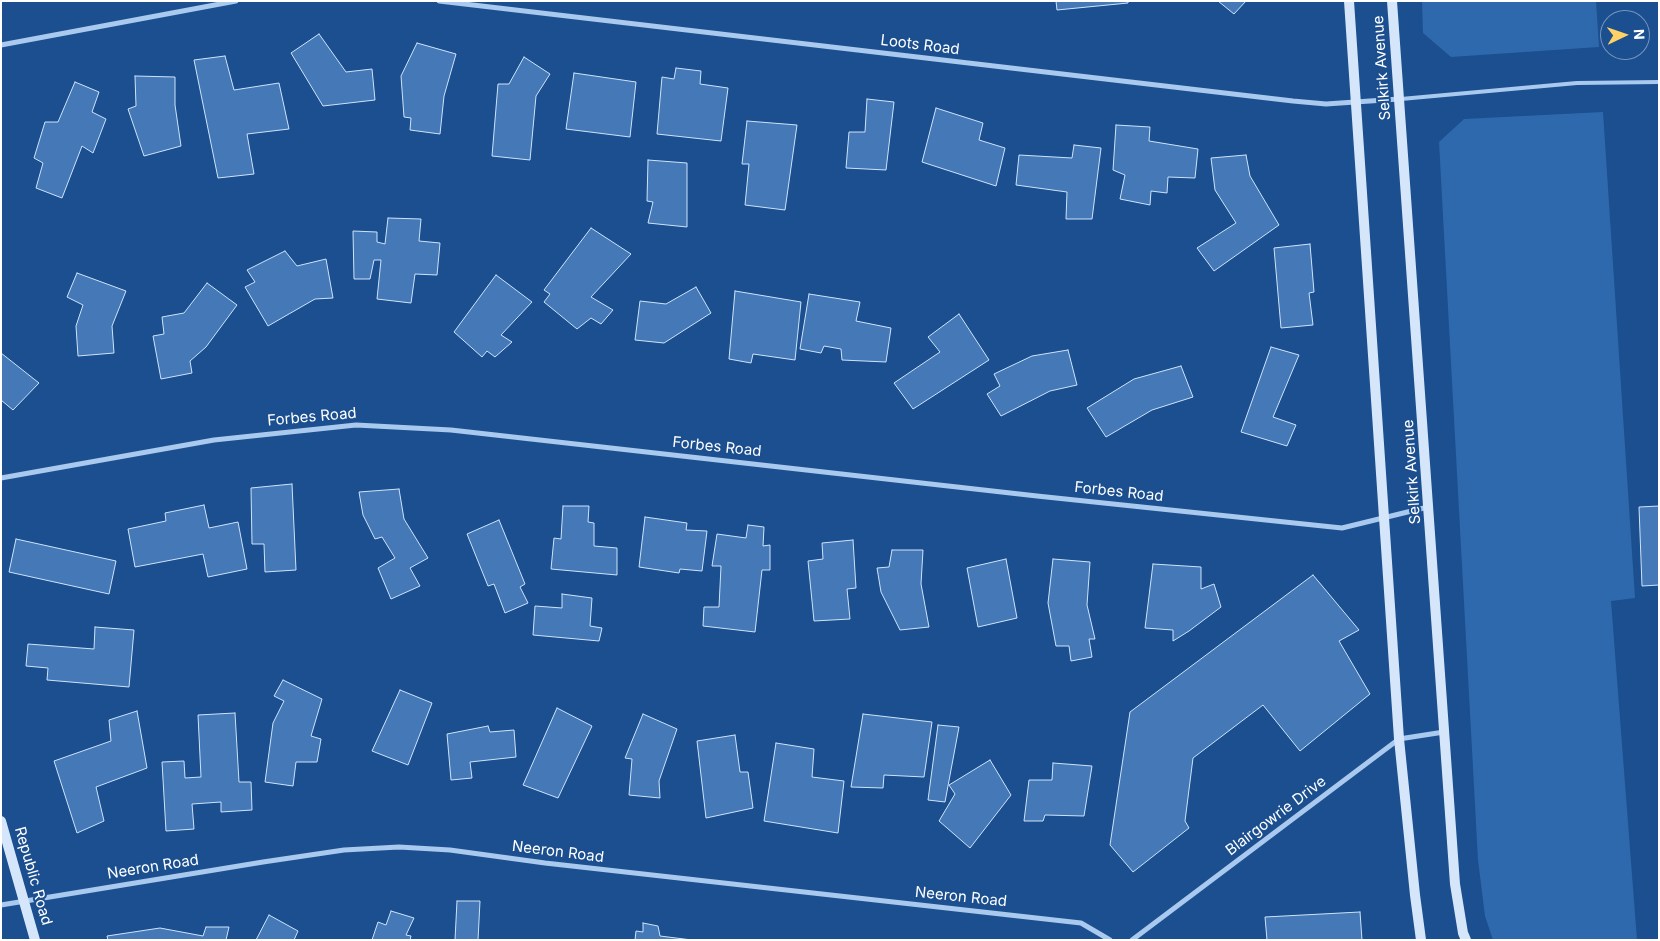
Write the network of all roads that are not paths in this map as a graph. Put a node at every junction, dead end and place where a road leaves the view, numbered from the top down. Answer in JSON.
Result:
{"nodes":[{"id":1,"x":236,"y":1,"type":"edge"},
{"id":2,"x":439,"y":1,"type":"edge"},
{"id":3,"x":1349,"y":1,"type":"edge"},
{"id":4,"x":1392,"y":1,"type":"edge"},
{"id":5,"x":1,"y":45,"type":"edge"},
{"id":6,"x":1659,"y":82,"type":"edge"},
{"id":7,"x":1399,"y":100,"type":"junction"},
{"id":8,"x":1356,"y":102,"type":"junction"},
{"id":9,"x":1,"y":478,"type":"edge"},
{"id":10,"x":1430,"y":507,"type":"junction"},
{"id":11,"x":1386,"y":517,"type":"junction"},
{"id":12,"x":1444,"y":732,"type":"junction"},
{"id":13,"x":1400,"y":739,"type":"junction"},
{"id":14,"x":1,"y":821,"type":"edge"},
{"id":15,"x":24,"y":901,"type":"junction"},
{"id":16,"x":1,"y":905,"type":"edge"},
{"id":17,"x":35,"y":940,"type":"edge"},
{"id":18,"x":1110,"y":940,"type":"edge"},
{"id":19,"x":1132,"y":940,"type":"edge"},
{"id":20,"x":1421,"y":940,"type":"edge"},
{"id":21,"x":1466,"y":940,"type":"edge"}],
"edges":[{"from":1,"to":5,"type":"street"},
{"from":2,"to":8,"type":"street","name":"Loots Road"},
{"from":3,"to":8,"type":"street","name":"Selkirk Avenue"},
{"from":4,"to":7,"type":"street","name":"Selkirk Avenue"},
{"from":6,"to":7,"type":"lane"},
{"from":7,"to":8,"type":"street","name":"Loots Road"},
{"from":7,"to":10,"type":"street","name":"Selkirk Avenue"},
{"from":8,"to":11,"type":"street","name":"Selkirk Avenue"},
{"from":9,"to":11,"type":"street","name":"Forbes Road"},
{"from":10,"to":11,"type":"street","name":"Forbes Road"},
{"from":10,"to":12,"type":"street","name":"Selkirk Avenue"},
{"from":11,"to":13,"type":"street","name":"Selkirk Avenue"},
{"from":12,"to":13,"type":"street","name":"Blairgowrie Drive"},
{"from":12,"to":21,"type":"street","name":"Selkirk Avenue"},
{"from":13,"to":19,"type":"street","name":"Blairgowrie Drive"},
{"from":13,"to":20,"type":"street","name":"Selkirk Avenue"},
{"from":14,"to":15,"type":"street","name":"Republic Road"},
{"from":15,"to":16,"type":"street","name":"Neeron Road"},
{"from":15,"to":17,"type":"street","name":"Republic Road"},
{"from":15,"to":18,"type":"street","name":"Neeron Road"}]}
